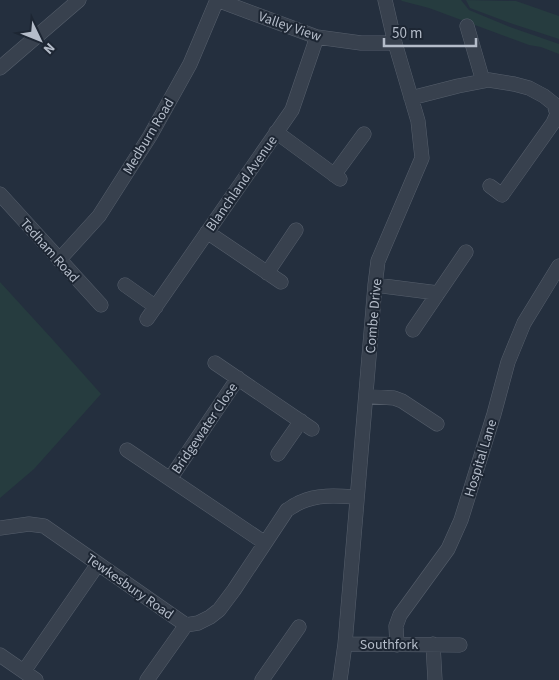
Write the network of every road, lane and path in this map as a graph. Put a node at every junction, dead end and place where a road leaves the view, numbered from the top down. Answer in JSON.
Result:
{"nodes":[{"id":1,"x":79,"y":0,"type":"edge"},
{"id":2,"x":217,"y":0,"type":"edge"},
{"id":3,"x":385,"y":0,"type":"edge"},
{"id":4,"x":467,"y":26,"type":"dead end"},
{"id":5,"x":317,"y":37,"type":"junction"},
{"id":6,"x":395,"y":43,"type":"junction"},
{"id":7,"x":0,"y":68,"type":"edge"},
{"id":8,"x":483,"y":81,"type":"junction"},
{"id":9,"x":411,"y":98,"type":"junction"},
{"id":10,"x":558,"y":113,"type":"edge"},
{"id":11,"x":276,"y":132,"type":"junction"},
{"id":12,"x":364,"y":134,"type":"dead end"},
{"id":13,"x":490,"y":186,"type":"dead end"},
{"id":14,"x":0,"y":194,"type":"edge"},
{"id":15,"x":296,"y":230,"type":"dead end"},
{"id":16,"x":207,"y":232,"type":"junction"},
{"id":17,"x":466,"y":252,"type":"dead end"},
{"id":18,"x":59,"y":260,"type":"junction"},
{"id":19,"x":559,"y":266,"type":"edge"},
{"id":20,"x":267,"y":273,"type":"junction"},
{"id":21,"x":281,"y":282,"type":"dead end"},
{"id":22,"x":124,"y":285,"type":"dead end"},
{"id":23,"x":375,"y":285,"type":"junction"},
{"id":24,"x":438,"y":293,"type":"junction"},
{"id":25,"x":101,"y":305,"type":"dead end"},
{"id":26,"x":156,"y":307,"type":"junction"},
{"id":27,"x":147,"y":319,"type":"dead end"},
{"id":28,"x":413,"y":330,"type":"dead end"},
{"id":29,"x":216,"y":363,"type":"dead end"},
{"id":30,"x":238,"y":378,"type":"junction"},
{"id":31,"x":366,"y":396,"type":"junction"},
{"id":32,"x":437,"y":424,"type":"dead end"},
{"id":33,"x":127,"y":450,"type":"dead end"},
{"id":34,"x":278,"y":454,"type":"dead end"},
{"id":35,"x":170,"y":479,"type":"junction"},
{"id":36,"x":357,"y":497,"type":"junction"},
{"id":37,"x":0,"y":528,"type":"edge"},
{"id":38,"x":265,"y":543,"type":"junction"},
{"id":39,"x":98,"y":564,"type":"junction"},
{"id":40,"x":186,"y":625,"type":"junction"},
{"id":41,"x":299,"y":627,"type":"dead end"},
{"id":42,"x":345,"y":644,"type":"junction"},
{"id":43,"x":433,"y":644,"type":"junction"},
{"id":44,"x":396,"y":645,"type":"junction"},
{"id":45,"x":460,"y":645,"type":"dead end"},
{"id":46,"x":0,"y":655,"type":"edge"},
{"id":47,"x":24,"y":671,"type":"junction"},
{"id":48,"x":36,"y":680,"type":"edge"},
{"id":49,"x":147,"y":680,"type":"edge"},
{"id":50,"x":262,"y":680,"type":"edge"},
{"id":51,"x":340,"y":680,"type":"edge"},
{"id":52,"x":435,"y":680,"type":"edge"}],
"edges":[{"from":1,"to":7,"type":"street"},
{"from":2,"to":5,"type":"street","name":"Valley View"},
{"from":2,"to":18,"type":"street","name":"Medburn Road"},
{"from":3,"to":6,"type":"street","name":"Combe Drive"},
{"from":4,"to":8,"type":"street"},
{"from":5,"to":6,"type":"street","name":"Valley View"},
{"from":5,"to":11,"type":"street","name":"Blanchland Avenue"},
{"from":6,"to":9,"type":"street","name":"Combe Drive"},
{"from":8,"to":9,"type":"street"},
{"from":8,"to":10,"type":"street"},
{"from":9,"to":23,"type":"street","name":"Combe Drive"},
{"from":10,"to":13,"type":"street"},
{"from":11,"to":12,"type":"street"},
{"from":11,"to":16,"type":"street","name":"Blanchland Avenue"},
{"from":14,"to":18,"type":"street","name":"Tedham Road"},
{"from":15,"to":20,"type":"street"},
{"from":16,"to":20,"type":"street"},
{"from":16,"to":26,"type":"street","name":"Blanchland Avenue"},
{"from":17,"to":24,"type":"street"},
{"from":18,"to":25,"type":"street","name":"Tedham Road"},
{"from":19,"to":44,"type":"street","name":"Hospital Lane"},
{"from":20,"to":21,"type":"street"},
{"from":22,"to":26,"type":"street"},
{"from":23,"to":24,"type":"street"},
{"from":23,"to":31,"type":"street","name":"Combe Drive"},
{"from":24,"to":28,"type":"street"},
{"from":26,"to":27,"type":"street","name":"Blanchland Avenue"},
{"from":29,"to":30,"type":"street","name":"Bridgewater Close"},
{"from":30,"to":34,"type":"street","name":"Bridgewater Close"},
{"from":30,"to":35,"type":"street","name":"Bridgewater Close"},
{"from":31,"to":32,"type":"street"},
{"from":31,"to":36,"type":"street","name":"Combe Drive"},
{"from":33,"to":35,"type":"street","name":"Bridgewater Close"},
{"from":35,"to":38,"type":"street","name":"Bridgewater Close"},
{"from":36,"to":38,"type":"street","name":"Tewkesbury Road"},
{"from":36,"to":42,"type":"street","name":"Combe Drive"},
{"from":37,"to":39,"type":"street","name":"Tewkesbury Road"},
{"from":38,"to":40,"type":"street","name":"Tewkesbury Road"},
{"from":39,"to":40,"type":"street","name":"Tewkesbury Road"},
{"from":39,"to":47,"type":"street"},
{"from":40,"to":49,"type":"street"},
{"from":41,"to":50,"type":"street"},
{"from":42,"to":44,"type":"street","name":"Southfork"},
{"from":42,"to":51,"type":"street"},
{"from":43,"to":44,"type":"street","name":"Southfork"},
{"from":43,"to":45,"type":"street","name":"Southfork"},
{"from":43,"to":52,"type":"street","name":"Southfork"},
{"from":46,"to":47,"type":"street"},
{"from":47,"to":48,"type":"street"}]}
